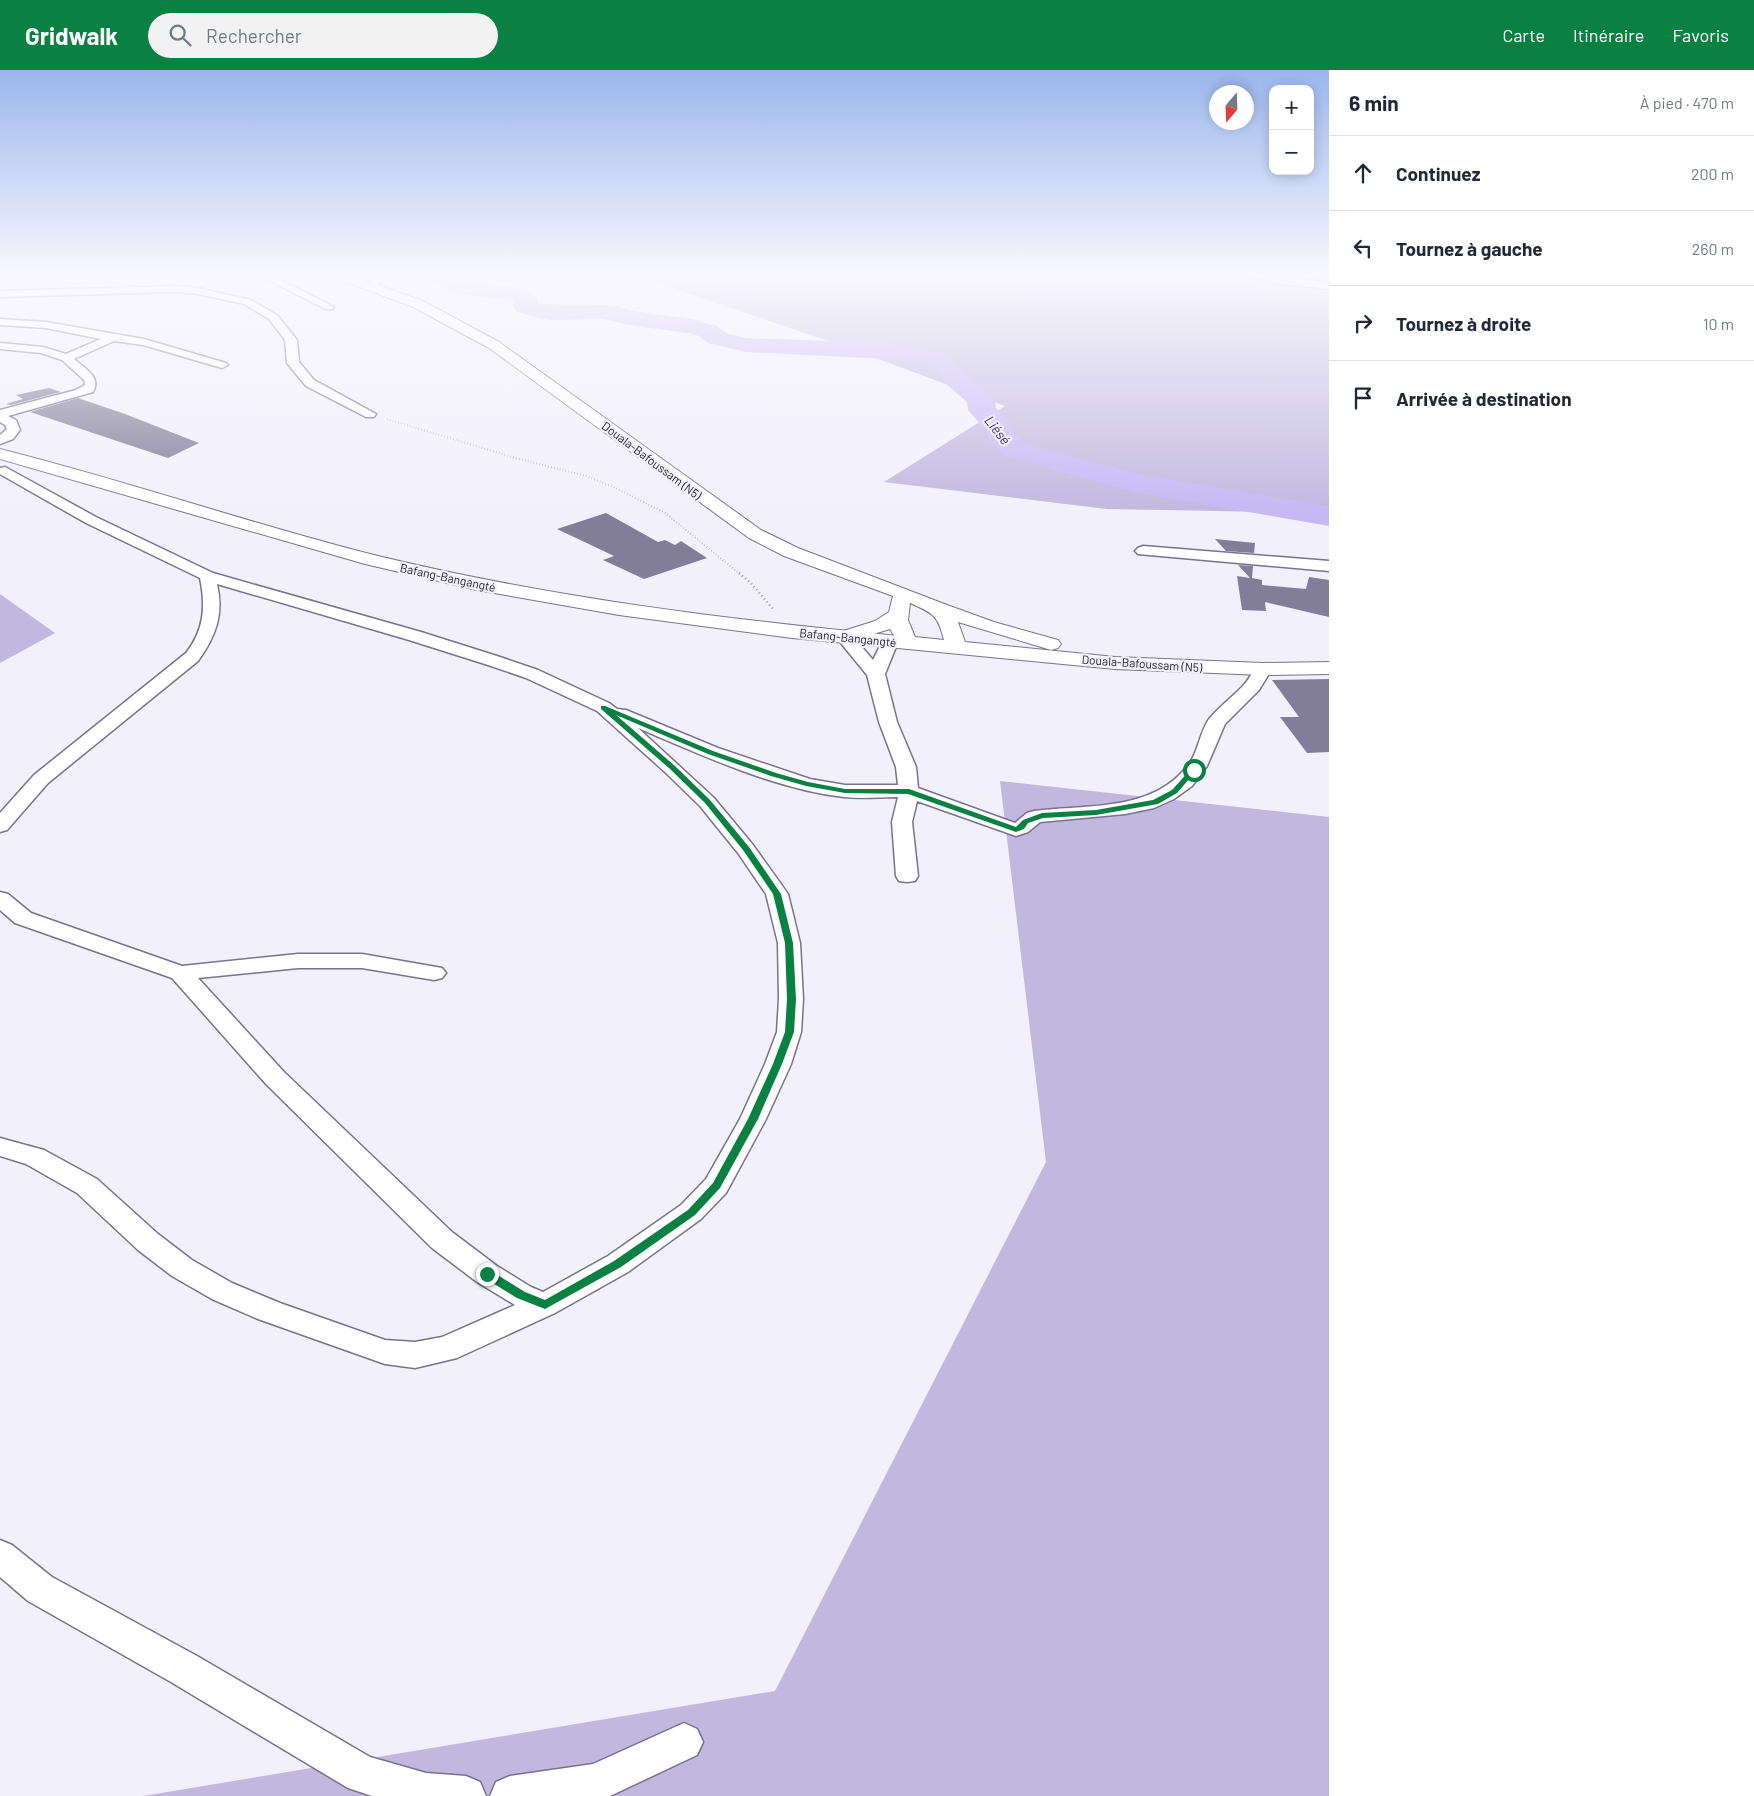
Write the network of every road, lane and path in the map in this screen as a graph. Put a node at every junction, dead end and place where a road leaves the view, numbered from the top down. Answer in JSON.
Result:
{"nodes":[{"id":1,"x":56,"y":355,"type":"edge"},
{"id":2,"x":74,"y":355,"type":"edge"},
{"id":3,"x":187,"y":355,"type":"edge"},
{"id":4,"x":292,"y":355,"type":"edge"},
{"id":5,"x":508,"y":355,"type":"edge"},
{"id":6,"x":66,"y":358,"type":"junction"},
{"id":7,"x":222,"y":365,"type":"dead end"},
{"id":8,"x":370,"y":414,"type":"joint"},
{"id":9,"x":0,"y":415,"type":"edge"},
{"id":10,"x":0,"y":440,"type":"edge"},
{"id":11,"x":2,"y":466,"type":"edge"},
{"id":12,"x":1143,"y":551,"type":"dead end"},
{"id":13,"x":1329,"y":566,"type":"edge"},
{"id":14,"x":207,"y":576,"type":"junction"},
{"id":15,"x":903,"y":594,"type":"junction"},
{"id":16,"x":940,"y":609,"type":"junction"},
{"id":17,"x":897,"y":615,"type":"junction"},
{"id":18,"x":792,"y":632,"type":"junction"},
{"id":19,"x":844,"y":637,"type":"junction"},
{"id":20,"x":899,"y":643,"type":"junction"},
{"id":21,"x":956,"y":647,"type":"junction"},
{"id":22,"x":1115,"y":663,"type":"junction"},
{"id":23,"x":1329,"y":668,"type":"edge"},
{"id":24,"x":1263,"y":669,"type":"junction"},
{"id":25,"x":876,"y":674,"type":"junction"},
{"id":26,"x":603,"y":707,"type":"junction"},
{"id":27,"x":909,"y":791,"type":"junction"},
{"id":28,"x":0,"y":826,"type":"edge"},
{"id":29,"x":907,"y":876,"type":"dead end"},
{"id":30,"x":0,"y":899,"type":"edge"},
{"id":31,"x":180,"y":973,"type":"junction"},
{"id":32,"x":434,"y":973,"type":"dead end"},
{"id":33,"x":0,"y":1146,"type":"edge"},
{"id":34,"x":545,"y":1305,"type":"junction"},
{"id":35,"x":0,"y":1556,"type":"edge"},
{"id":36,"x":684,"y":1742,"type":"dead end"},
{"id":37,"x":466,"y":1796,"type":"edge"},
{"id":38,"x":510,"y":1796,"type":"edge"}],
"edges":[{"from":1,"to":6,"type":"street"},
{"from":2,"to":6,"type":"street"},
{"from":3,"to":7,"type":"street"},
{"from":4,"to":8,"type":"street"},
{"from":5,"to":15,"type":"main road","name":"Douala-Bafoussam (N5)"},
{"from":6,"to":9,"type":"street"},
{"from":8,"to":18,"type":"path"},
{"from":9,"to":10,"type":"street"},
{"from":11,"to":14,"type":"street"},
{"from":11,"to":18,"type":"main road","name":"Bafang-Bangangté"},
{"from":12,"to":13,"type":"street"},
{"from":14,"to":26,"type":"street"},
{"from":14,"to":28,"type":"street"},
{"from":15,"to":16,"type":"main road","name":"Douala-Bafoussam (N5)"},
{"from":15,"to":17,"type":"main road"},
{"from":16,"to":21,"type":"main road"},
{"from":16,"to":22,"type":"main road","name":"Douala-Bafoussam (N5)"},
{"from":17,"to":19,"type":"main road"},
{"from":17,"to":20,"type":"main road"},
{"from":18,"to":19,"type":"main road","name":"Bafang-Bangangté"},
{"from":19,"to":20,"type":"main road","name":"Bafang-Bangangté"},
{"from":19,"to":25,"type":"street"},
{"from":20,"to":21,"type":"main road","name":"Douala-Bafoussam (N5)"},
{"from":20,"to":25,"type":"street"},
{"from":21,"to":22,"type":"main road","name":"Douala-Bafoussam (N5)"},
{"from":22,"to":24,"type":"main road","name":"Douala-Bafoussam (N5)"},
{"from":23,"to":24,"type":"main road","name":"Douala-Bafoussam (N5)"},
{"from":24,"to":27,"type":"street"},
{"from":25,"to":27,"type":"street"},
{"from":26,"to":27,"type":"street"},
{"from":26,"to":34,"type":"street"},
{"from":27,"to":29,"type":"street"},
{"from":30,"to":31,"type":"street"},
{"from":31,"to":32,"type":"street"},
{"from":31,"to":34,"type":"street"},
{"from":33,"to":34,"type":"street"},
{"from":35,"to":37,"type":"street"},
{"from":36,"to":38,"type":"street"}]}
